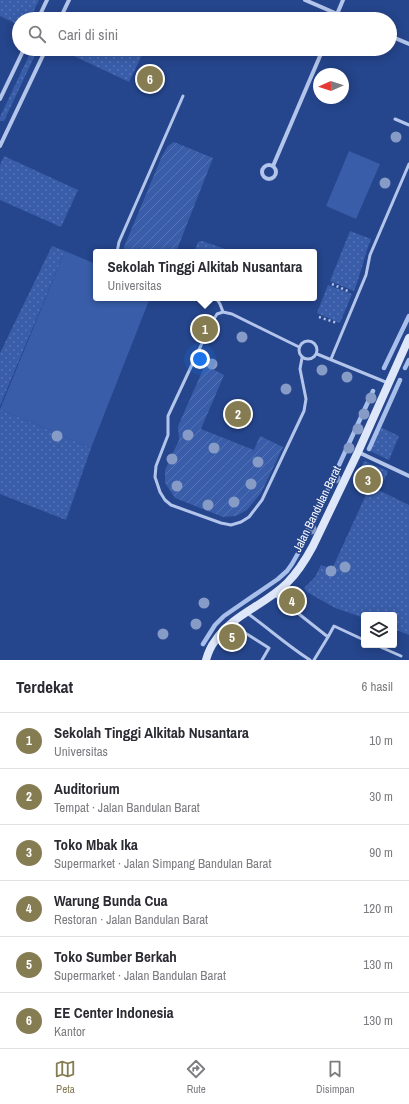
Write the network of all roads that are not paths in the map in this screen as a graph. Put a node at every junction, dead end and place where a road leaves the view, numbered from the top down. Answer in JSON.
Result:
{"nodes":[{"id":1,"x":47,"y":0,"type":"edge"},
{"id":2,"x":69,"y":0,"type":"edge"},
{"id":3,"x":305,"y":0,"type":"edge"},
{"id":4,"x":343,"y":0,"type":"edge"},
{"id":5,"x":41,"y":12,"type":"edge"},
{"id":6,"x":63,"y":12,"type":"edge"},
{"id":7,"x":332,"y":12,"type":"edge"},
{"id":8,"x":338,"y":12,"type":"edge"},
{"id":9,"x":397,"y":39,"type":"edge"},
{"id":10,"x":409,"y":44,"type":"edge"},
{"id":11,"x":21,"y":56,"type":"edge"},
{"id":12,"x":43,"y":56,"type":"edge"},
{"id":13,"x":319,"y":56,"type":"edge"},
{"id":14,"x":183,"y":96,"type":"dead end"},
{"id":15,"x":0,"y":99,"type":"edge"},
{"id":16,"x":395,"y":119,"type":"dead end"},
{"id":17,"x":409,"y":125,"type":"edge"},
{"id":18,"x":1,"y":140,"type":"edge"},
{"id":19,"x":0,"y":146,"type":"edge"},
{"id":20,"x":409,"y":164,"type":"edge"},
{"id":21,"x":273,"y":166,"type":"dead end"},
{"id":22,"x":117,"y":249,"type":"edge"},
{"id":23,"x":218,"y":301,"type":"edge"},
{"id":24,"x":223,"y":312,"type":"junction"},
{"id":25,"x":409,"y":338,"type":"edge"},
{"id":26,"x":299,"y":347,"type":"junction"},
{"id":27,"x":316,"y":354,"type":"junction"},
{"id":28,"x":302,"y":358,"type":"junction"},
{"id":29,"x":331,"y":359,"type":"junction"},
{"id":30,"x":388,"y":383,"type":"junction"},
{"id":31,"x":358,"y":452,"type":"junction"},
{"id":32,"x":409,"y":476,"type":"edge"},
{"id":33,"x":274,"y":594,"type":"junction"},
{"id":34,"x":247,"y":612,"type":"junction"},
{"id":35,"x":232,"y":624,"type":"junction"},
{"id":36,"x":328,"y":637,"type":"junction"},
{"id":37,"x":361,"y":639,"type":"edge"},
{"id":38,"x":383,"y":648,"type":"edge"},
{"id":39,"x":401,"y":656,"type":"dead end"},
{"id":40,"x":206,"y":660,"type":"edge"},
{"id":41,"x":262,"y":660,"type":"edge"},
{"id":42,"x":310,"y":660,"type":"edge"},
{"id":43,"x":314,"y":660,"type":"edge"}],
"edges":[{"from":1,"to":5,"type":"street"},
{"from":2,"to":6,"type":"street"},
{"from":3,"to":7,"type":"street"},
{"from":4,"to":8,"type":"street"},
{"from":9,"to":10,"type":"street"},
{"from":11,"to":15,"type":"street"},
{"from":12,"to":18,"type":"street"},
{"from":13,"to":21,"type":"street"},
{"from":14,"to":22,"type":"lane"},
{"from":16,"to":17,"type":"lane"},
{"from":18,"to":19,"type":"street"},
{"from":20,"to":29,"type":"lane"},
{"from":23,"to":24,"type":"lane"},
{"from":24,"to":26,"type":"lane"},
{"from":24,"to":28,"type":"lane"},
{"from":25,"to":30,"type":"street","name":"Jalan Bandulan Barat"},
{"from":26,"to":27,"type":"lane"},
{"from":26,"to":28,"type":"lane"},
{"from":27,"to":28,"type":"lane"},
{"from":27,"to":29,"type":"lane"},
{"from":29,"to":30,"type":"lane"},
{"from":30,"to":31,"type":"street","name":"Jalan Bandulan Barat"},
{"from":31,"to":32,"type":"street"},
{"from":31,"to":33,"type":"street","name":"Jalan Bandulan Barat"},
{"from":33,"to":34,"type":"street","name":"Jalan Bandulan Barat"},
{"from":33,"to":36,"type":"lane"},
{"from":34,"to":35,"type":"street","name":"Jalan Bandulan Barat"},
{"from":34,"to":42,"type":"lane"},
{"from":35,"to":40,"type":"street","name":"Jalan Bandulan Barat"},
{"from":35,"to":41,"type":"lane"},
{"from":36,"to":37,"type":"lane"},
{"from":36,"to":43,"type":"lane"},
{"from":38,"to":39,"type":"lane"}]}
